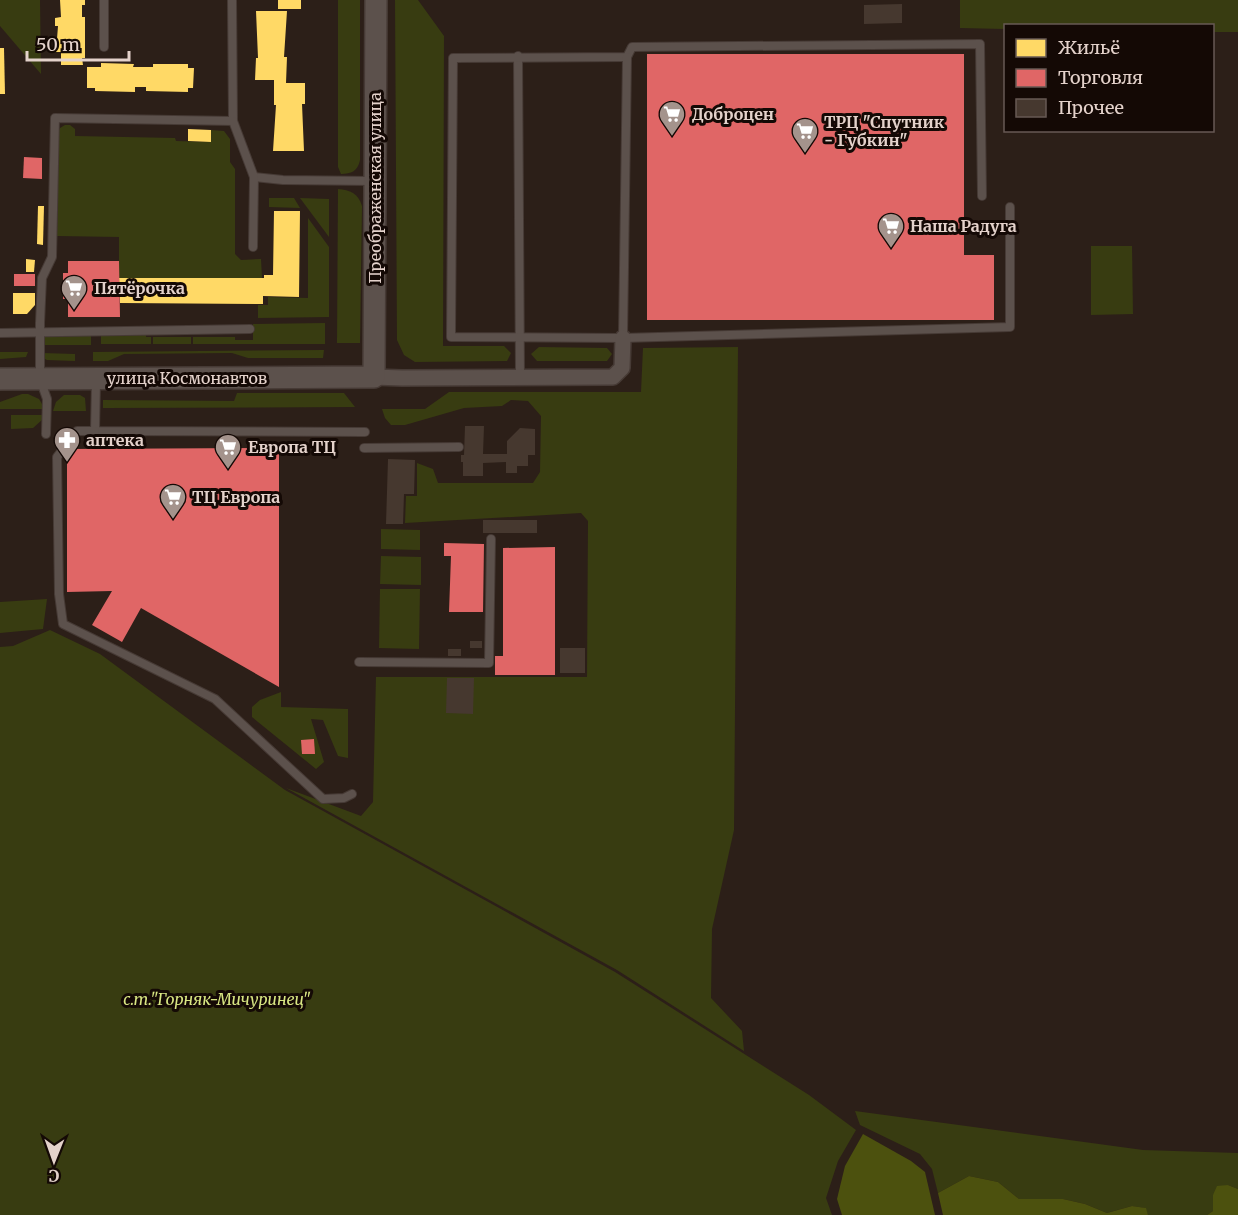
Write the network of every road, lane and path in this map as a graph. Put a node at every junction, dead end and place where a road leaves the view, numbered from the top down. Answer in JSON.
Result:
{"nodes":[{"id":1,"x":104,"y":0,"type":"edge"},
{"id":2,"x":232,"y":0,"type":"edge"},
{"id":3,"x":376,"y":0,"type":"edge"},
{"id":4,"x":104,"y":47,"type":"dead end"},
{"id":5,"x":518,"y":57,"type":"junction"},
{"id":6,"x":627,"y":57,"type":"junction"},
{"id":7,"x":232,"y":121,"type":"junction"},
{"id":8,"x":254,"y":177,"type":"junction"},
{"id":9,"x":376,"y":181,"type":"junction"},
{"id":10,"x":982,"y":196,"type":"dead end"},
{"id":11,"x":1010,"y":207,"type":"dead end"},
{"id":12,"x":253,"y":247,"type":"dead end"},
{"id":13,"x":250,"y":329,"type":"dead end"},
{"id":14,"x":40,"y":332,"type":"junction"},
{"id":15,"x":0,"y":333,"type":"edge"},
{"id":16,"x":521,"y":338,"type":"junction"},
{"id":17,"x":623,"y":338,"type":"junction"},
{"id":18,"x":374,"y":377,"type":"junction"},
{"id":19,"x":520,"y":378,"type":"junction"},
{"id":20,"x":0,"y":379,"type":"edge"},
{"id":21,"x":40,"y":379,"type":"junction"},
{"id":22,"x":96,"y":379,"type":"junction"},
{"id":23,"x":95,"y":431,"type":"junction"},
{"id":24,"x":365,"y":432,"type":"dead end"},
{"id":25,"x":46,"y":435,"type":"dead end"},
{"id":26,"x":459,"y":447,"type":"dead end"},
{"id":27,"x":364,"y":448,"type":"dead end"},
{"id":28,"x":491,"y":538,"type":"dead end"},
{"id":29,"x":359,"y":662,"type":"dead end"},
{"id":30,"x":352,"y":794,"type":"dead end"}],
"edges":[{"from":1,"to":4,"type":"lane"},
{"from":2,"to":7,"type":"lane"},
{"from":3,"to":9,"type":"main road","name":"Преображенская улица"},
{"from":5,"to":6,"type":"lane"},
{"from":5,"to":16,"type":"lane"},
{"from":5,"to":16,"type":"lane"},
{"from":6,"to":10,"type":"lane"},
{"from":6,"to":17,"type":"lane"},
{"from":7,"to":8,"type":"lane"},
{"from":7,"to":14,"type":"lane"},
{"from":8,"to":9,"type":"lane"},
{"from":8,"to":12,"type":"lane"},
{"from":9,"to":18,"type":"main road","name":"Преображенская улица"},
{"from":11,"to":17,"type":"lane"},
{"from":13,"to":14,"type":"lane"},
{"from":14,"to":15,"type":"lane"},
{"from":14,"to":21,"type":"lane"},
{"from":16,"to":17,"type":"lane"},
{"from":16,"to":19,"type":"lane"},
{"from":17,"to":19,"type":"street"},
{"from":18,"to":19,"type":"street"},
{"from":18,"to":22,"type":"main road","name":"улица Космонавтов"},
{"from":20,"to":21,"type":"main road","name":"улица Космонавтов"},
{"from":21,"to":22,"type":"main road","name":"улица Космонавтов"},
{"from":21,"to":25,"type":"lane"},
{"from":22,"to":23,"type":"lane"},
{"from":23,"to":24,"type":"lane"},
{"from":23,"to":30,"type":"lane"},
{"from":26,"to":27,"type":"lane"},
{"from":28,"to":29,"type":"lane"}]}
